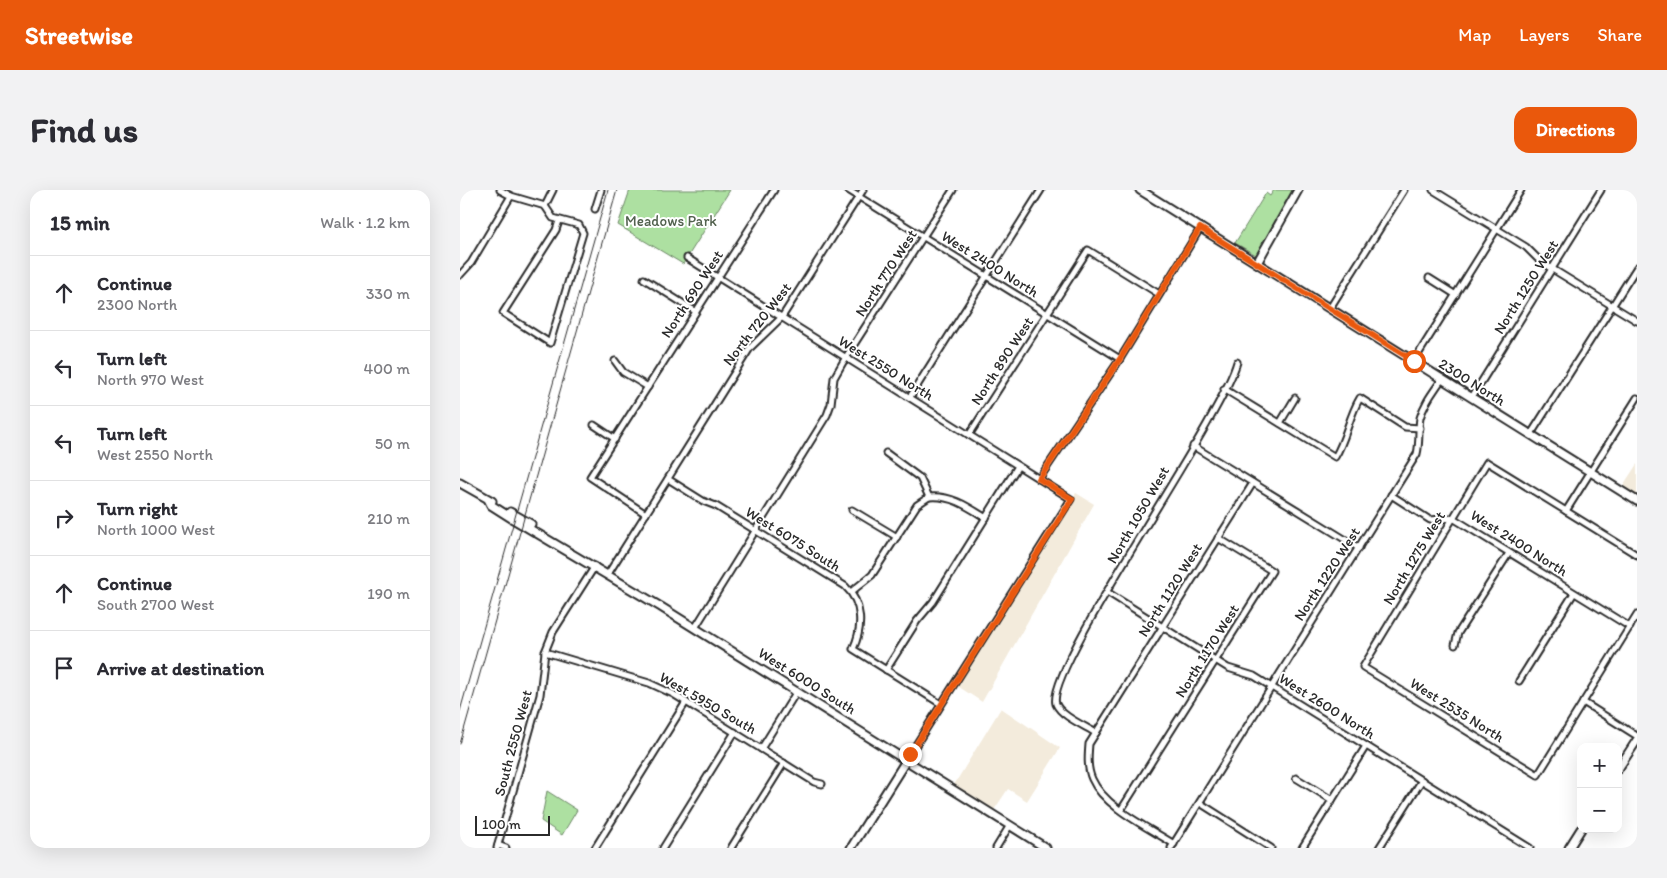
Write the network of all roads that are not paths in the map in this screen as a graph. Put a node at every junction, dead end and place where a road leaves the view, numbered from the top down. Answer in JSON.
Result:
{"nodes":[{"id":1,"x":500,"y":190,"type":"edge"},
{"id":2,"x":553,"y":190,"type":"edge"},
{"id":3,"x":601,"y":190,"type":"edge"},
{"id":4,"x":774,"y":190,"type":"edge"},
{"id":5,"x":848,"y":190,"type":"edge"},
{"id":6,"x":863,"y":190,"type":"edge"},
{"id":7,"x":953,"y":190,"type":"edge"},
{"id":8,"x":1041,"y":190,"type":"edge"},
{"id":9,"x":1140,"y":190,"type":"edge"},
{"id":10,"x":1298,"y":190,"type":"edge"},
{"id":11,"x":1404,"y":190,"type":"edge"},
{"id":12,"x":1433,"y":190,"type":"edge"},
{"id":13,"x":1521,"y":190,"type":"edge"},
{"id":14,"x":1601,"y":190,"type":"edge"},
{"id":15,"x":512,"y":196,"type":"junction"},
{"id":16,"x":858,"y":197,"type":"junction"},
{"id":17,"x":545,"y":206,"type":"junction"},
{"id":18,"x":595,"y":208,"type":"dead end"},
{"id":19,"x":559,"y":221,"type":"junction"},
{"id":20,"x":1200,"y":228,"type":"junction"},
{"id":21,"x":1497,"y":230,"type":"junction"},
{"id":22,"x":924,"y":238,"type":"junction"},
{"id":23,"x":687,"y":258,"type":"dead end"},
{"id":24,"x":1257,"y":263,"type":"junction"},
{"id":25,"x":1637,"y":267,"type":"edge"},
{"id":26,"x":1552,"y":268,"type":"junction"},
{"id":27,"x":461,"y":271,"type":"edge"},
{"id":28,"x":717,"y":276,"type":"junction"},
{"id":29,"x":987,"y":277,"type":"junction"},
{"id":30,"x":1429,"y":278,"type":"dead end"},
{"id":31,"x":644,"y":279,"type":"dead end"},
{"id":32,"x":1160,"y":294,"type":"junction"},
{"id":33,"x":1456,"y":295,"type":"junction"},
{"id":34,"x":1613,"y":306,"type":"junction"},
{"id":35,"x":1330,"y":308,"type":"junction"},
{"id":36,"x":695,"y":311,"type":"junction"},
{"id":37,"x":1047,"y":314,"type":"junction"},
{"id":38,"x":782,"y":317,"type":"junction"},
{"id":39,"x":1637,"y":321,"type":"edge"},
{"id":40,"x":846,"y":357,"type":"junction"},
{"id":41,"x":1120,"y":359,"type":"junction"},
{"id":42,"x":615,"y":360,"type":"dead end"},
{"id":43,"x":1414,"y":361,"type":"junction"},
{"id":44,"x":1236,"y":362,"type":"dead end"},
{"id":45,"x":1442,"y":379,"type":"junction"},
{"id":46,"x":648,"y":387,"type":"junction"},
{"id":47,"x":1224,"y":389,"type":"junction"},
{"id":48,"x":910,"y":397,"type":"junction"},
{"id":49,"x":1295,"y":398,"type":"dead end"},
{"id":50,"x":1472,"y":398,"type":"junction"},
{"id":51,"x":1637,"y":398,"type":"edge"},
{"id":52,"x":1280,"y":423,"type":"junction"},
{"id":53,"x":594,"y":425,"type":"dead end"},
{"id":54,"x":1420,"y":428,"type":"junction"},
{"id":55,"x":1531,"y":434,"type":"junction"},
{"id":56,"x":970,"y":435,"type":"junction"},
{"id":57,"x":615,"y":439,"type":"junction"},
{"id":58,"x":1193,"y":446,"type":"junction"},
{"id":59,"x":886,"y":454,"type":"dead end"},
{"id":60,"x":1018,"y":466,"type":"junction"},
{"id":61,"x":1591,"y":472,"type":"junction"},
{"id":62,"x":668,"y":479,"type":"junction"},
{"id":63,"x":1039,"y":479,"type":"junction"},
{"id":64,"x":460,"y":483,"type":"edge"},
{"id":65,"x":1253,"y":483,"type":"junction"},
{"id":66,"x":1391,"y":495,"type":"junction"},
{"id":67,"x":929,"y":497,"type":"junction"},
{"id":68,"x":1637,"y":501,"type":"edge"},
{"id":69,"x":852,"y":510,"type":"dead end"},
{"id":70,"x":1566,"y":511,"type":"junction"},
{"id":71,"x":646,"y":514,"type":"junction"},
{"id":72,"x":986,"y":518,"type":"junction"},
{"id":73,"x":1453,"y":518,"type":"junction"},
{"id":74,"x":756,"y":530,"type":"junction"},
{"id":75,"x":897,"y":538,"type":"junction"},
{"id":76,"x":1218,"y":538,"type":"junction"},
{"id":77,"x":1360,"y":548,"type":"junction"},
{"id":78,"x":1509,"y":553,"type":"junction"},
{"id":79,"x":1637,"y":555,"type":"edge"},
{"id":80,"x":595,"y":566,"type":"junction"},
{"id":81,"x":608,"y":574,"type":"junction"},
{"id":82,"x":852,"y":592,"type":"junction"},
{"id":83,"x":1108,"y":592,"type":"junction"},
{"id":84,"x":1574,"y":593,"type":"junction"},
{"id":85,"x":1637,"y":616,"type":"edge"},
{"id":86,"x":1162,"y":627,"type":"junction"},
{"id":87,"x":1630,"y":627,"type":"junction"},
{"id":88,"x":695,"y":628,"type":"junction"},
{"id":89,"x":1455,"y":645,"type":"dead end"},
{"id":90,"x":545,"y":652,"type":"junction"},
{"id":91,"x":1216,"y":660,"type":"junction"},
{"id":92,"x":1363,"y":667,"type":"joint"},
{"id":93,"x":886,"y":670,"type":"junction"},
{"id":94,"x":1519,"y":681,"type":"dead end"},
{"id":95,"x":1270,"y":686,"type":"junction"},
{"id":96,"x":797,"y":691,"type":"junction"},
{"id":97,"x":686,"y":702,"type":"junction"},
{"id":98,"x":1583,"y":702,"type":"junction"},
{"id":99,"x":941,"y":704,"type":"junction"},
{"id":100,"x":735,"y":732,"type":"junction"},
{"id":101,"x":1096,"y":733,"type":"junction"},
{"id":102,"x":1637,"y":738,"type":"edge"},
{"id":103,"x":1366,"y":746,"type":"junction"},
{"id":104,"x":761,"y":749,"type":"junction"},
{"id":105,"x":907,"y":759,"type":"junction"},
{"id":106,"x":784,"y":763,"type":"junction"},
{"id":107,"x":1622,"y":763,"type":"edge"},
{"id":108,"x":1296,"y":778,"type":"dead end"},
{"id":109,"x":1422,"y":780,"type":"junction"},
{"id":110,"x":822,"y":784,"type":"dead end"},
{"id":111,"x":1332,"y":800,"type":"junction"},
{"id":112,"x":1200,"y":802,"type":"junction"},
{"id":113,"x":1122,"y":810,"type":"junction"},
{"id":114,"x":1010,"y":825,"type":"junction"},
{"id":115,"x":1578,"y":833,"type":"edge"},
{"id":116,"x":1172,"y":846,"type":"edge"},
{"id":117,"x":497,"y":847,"type":"edge"},
{"id":118,"x":506,"y":848,"type":"edge"},
{"id":119,"x":595,"y":848,"type":"edge"},
{"id":120,"x":663,"y":848,"type":"edge"},
{"id":121,"x":731,"y":848,"type":"edge"},
{"id":122,"x":851,"y":848,"type":"edge"},
{"id":123,"x":996,"y":848,"type":"edge"},
{"id":124,"x":1046,"y":848,"type":"edge"},
{"id":125,"x":1271,"y":848,"type":"edge"},
{"id":126,"x":1302,"y":848,"type":"edge"},
{"id":127,"x":1379,"y":848,"type":"edge"},
{"id":128,"x":1530,"y":848,"type":"edge"},
{"id":129,"x":1569,"y":848,"type":"edge"}],
"edges":[{"from":1,"to":15,"type":"street"},
{"from":2,"to":17,"type":"street"},
{"from":3,"to":18,"type":"street"},
{"from":4,"to":28,"type":"street","name":"North 690 West"},
{"from":5,"to":16,"type":"street","name":"West 2400 North"},
{"from":6,"to":16,"type":"street","name":"North 720 West"},
{"from":7,"to":22,"type":"street","name":"North 770 West"},
{"from":8,"to":29,"type":"street"},
{"from":9,"to":20,"type":"street","name":"2300 North"},
{"from":10,"to":24,"type":"street"},
{"from":11,"to":35,"type":"street"},
{"from":12,"to":21,"type":"street"},
{"from":13,"to":21,"type":"street"},
{"from":14,"to":26,"type":"street","name":"North 1250 West"},
{"from":15,"to":17,"type":"street"},
{"from":15,"to":27,"type":"street"},
{"from":16,"to":22,"type":"street","name":"West 2400 North"},
{"from":16,"to":38,"type":"street","name":"North 720 West"},
{"from":17,"to":19,"type":"street"},
{"from":19,"to":19,"type":"street"},
{"from":20,"to":24,"type":"street","name":"2300 North"},
{"from":20,"to":32,"type":"street"},
{"from":21,"to":26,"type":"street"},
{"from":21,"to":33,"type":"street"},
{"from":22,"to":29,"type":"street","name":"West 2400 North"},
{"from":22,"to":40,"type":"street","name":"North 770 West"},
{"from":23,"to":28,"type":"street","name":"West 2550 North"},
{"from":24,"to":35,"type":"street","name":"2300 North"},
{"from":25,"to":34,"type":"street"},
{"from":26,"to":34,"type":"street"},
{"from":26,"to":50,"type":"street","name":"North 1250 West"},
{"from":28,"to":36,"type":"street","name":"North 690 West"},
{"from":28,"to":38,"type":"street","name":"West 2550 North"},
{"from":29,"to":37,"type":"street","name":"West 2400 North"},
{"from":29,"to":48,"type":"street"},
{"from":30,"to":33,"type":"street"},
{"from":31,"to":36,"type":"street"},
{"from":32,"to":37,"type":"street","name":"North 890 West"},
{"from":32,"to":41,"type":"street"},
{"from":33,"to":43,"type":"street"},
{"from":34,"to":39,"type":"street"},
{"from":34,"to":55,"type":"street"},
{"from":35,"to":43,"type":"street","name":"2300 North"},
{"from":36,"to":46,"type":"street","name":"North 690 West"},
{"from":37,"to":41,"type":"street","name":"West 2400 North"},
{"from":37,"to":56,"type":"street","name":"North 890 West"},
{"from":38,"to":40,"type":"street","name":"West 2550 North"},
{"from":38,"to":62,"type":"street","name":"North 720 West"},
{"from":40,"to":48,"type":"street","name":"West 2550 North"},
{"from":40,"to":74,"type":"street","name":"North 770 West"},
{"from":41,"to":63,"type":"street"},
{"from":42,"to":46,"type":"street"},
{"from":43,"to":45,"type":"street","name":"2300 North"},
{"from":44,"to":47,"type":"street","name":"North 1050 West"},
{"from":45,"to":50,"type":"street","name":"2300 North"},
{"from":45,"to":54,"type":"street","name":"North 1220 West"},
{"from":46,"to":57,"type":"street","name":"North 690 West"},
{"from":47,"to":52,"type":"street"},
{"from":47,"to":58,"type":"street","name":"North 1050 West"},
{"from":48,"to":56,"type":"street","name":"West 2550 North"},
{"from":49,"to":52,"type":"street"},
{"from":50,"to":55,"type":"street","name":"2300 North"},
{"from":51,"to":61,"type":"street"},
{"from":52,"to":54,"type":"street"},
{"from":53,"to":57,"type":"street"},
{"from":54,"to":66,"type":"street","name":"North 1220 West"},
{"from":55,"to":61,"type":"street","name":"2300 North"},
{"from":56,"to":60,"type":"street","name":"West 2550 North"},
{"from":57,"to":71,"type":"street","name":"North 690 West"},
{"from":58,"to":65,"type":"street"},
{"from":58,"to":83,"type":"street","name":"North 1050 West"},
{"from":59,"to":67,"type":"street"},
{"from":60,"to":63,"type":"street","name":"West 2550 North"},
{"from":60,"to":72,"type":"street"},
{"from":61,"to":68,"type":"street","name":"2300 North"},
{"from":61,"to":70,"type":"street"},
{"from":62,"to":71,"type":"street","name":"North 720 West"},
{"from":62,"to":74,"type":"street","name":"West 6075 South"},
{"from":63,"to":99,"type":"street","name":"West 2550 North"},
{"from":64,"to":80,"type":"street","name":"West 6000 South"},
{"from":65,"to":76,"type":"street","name":"North 1120 West"},
{"from":65,"to":77,"type":"street"},
{"from":66,"to":73,"type":"street","name":"West 2400 North"},
{"from":66,"to":77,"type":"street","name":"North 1220 West"},
{"from":67,"to":72,"type":"street"},
{"from":67,"to":75,"type":"street"},
{"from":69,"to":75,"type":"street"},
{"from":70,"to":73,"type":"street","name":"North 1275 West"},
{"from":70,"to":79,"type":"street"},
{"from":71,"to":81,"type":"street","name":"North 720 West"},
{"from":72,"to":93,"type":"street"},
{"from":73,"to":78,"type":"street","name":"West 2400 North"},
{"from":73,"to":92,"type":"street","name":"North 1275 West"},
{"from":74,"to":82,"type":"street","name":"West 6075 South"},
{"from":74,"to":88,"type":"street"},
{"from":75,"to":82,"type":"street"},
{"from":76,"to":86,"type":"street","name":"North 1120 West"},
{"from":76,"to":91,"type":"street","name":"North 1170 West"},
{"from":77,"to":95,"type":"street","name":"North 1220 West"},
{"from":78,"to":84,"type":"street","name":"West 2400 North"},
{"from":78,"to":89,"type":"street"},
{"from":80,"to":81,"type":"street","name":"West 6000 South"},
{"from":80,"to":90,"type":"street","name":"South 2550 West"},
{"from":81,"to":88,"type":"street","name":"West 6000 South"},
{"from":82,"to":93,"type":"street"},
{"from":83,"to":86,"type":"street","name":"West 2600 North"},
{"from":83,"to":101,"type":"street","name":"North 1050 West"},
{"from":84,"to":87,"type":"street","name":"West 2400 North"},
{"from":84,"to":94,"type":"street"},
{"from":85,"to":87,"type":"street"},
{"from":86,"to":91,"type":"street","name":"West 2600 North"},
{"from":86,"to":101,"type":"street","name":"North 1120 West"},
{"from":87,"to":98,"type":"street"},
{"from":88,"to":96,"type":"street","name":"West 6000 South"},
{"from":90,"to":97,"type":"street","name":"West 5950 South"},
{"from":90,"to":117,"type":"street","name":"South 2550 West"},
{"from":91,"to":95,"type":"street","name":"West 2600 North"},
{"from":91,"to":113,"type":"street","name":"North 1170 West"},
{"from":92,"to":98,"type":"street","name":"West 2535 North"},
{"from":93,"to":99,"type":"street"},
{"from":95,"to":103,"type":"street","name":"West 2600 North"},
{"from":95,"to":112,"type":"street","name":"North 1220 West"},
{"from":96,"to":104,"type":"street"},
{"from":96,"to":105,"type":"street","name":"West 6000 South"},
{"from":97,"to":100,"type":"street","name":"West 5950 South"},
{"from":97,"to":119,"type":"street"},
{"from":98,"to":102,"type":"street"},
{"from":99,"to":105,"type":"street"},
{"from":100,"to":104,"type":"street","name":"West 5950 South"},
{"from":100,"to":120,"type":"street"},
{"from":101,"to":113,"type":"street","name":"North 1120 West"},
{"from":102,"to":107,"type":"street"},
{"from":103,"to":109,"type":"street","name":"West 2600 North"},
{"from":103,"to":111,"type":"street"},
{"from":104,"to":106,"type":"street","name":"West 5950 South"},
{"from":105,"to":114,"type":"street","name":"West 6000 South"},
{"from":105,"to":122,"type":"street"},
{"from":106,"to":110,"type":"street","name":"West 5950 South"},
{"from":106,"to":121,"type":"street"},
{"from":108,"to":111,"type":"street"},
{"from":109,"to":127,"type":"street"},
{"from":109,"to":128,"type":"street","name":"West 2600 North"},
{"from":111,"to":126,"type":"street"},
{"from":112,"to":116,"type":"street","name":"North 1220 West"},
{"from":112,"to":125,"type":"street"},
{"from":113,"to":116,"type":"street"},
{"from":114,"to":123,"type":"street"},
{"from":114,"to":124,"type":"street","name":"West 6000 South"},
{"from":115,"to":129,"type":"street"},
{"from":117,"to":118,"type":"street"}]}
